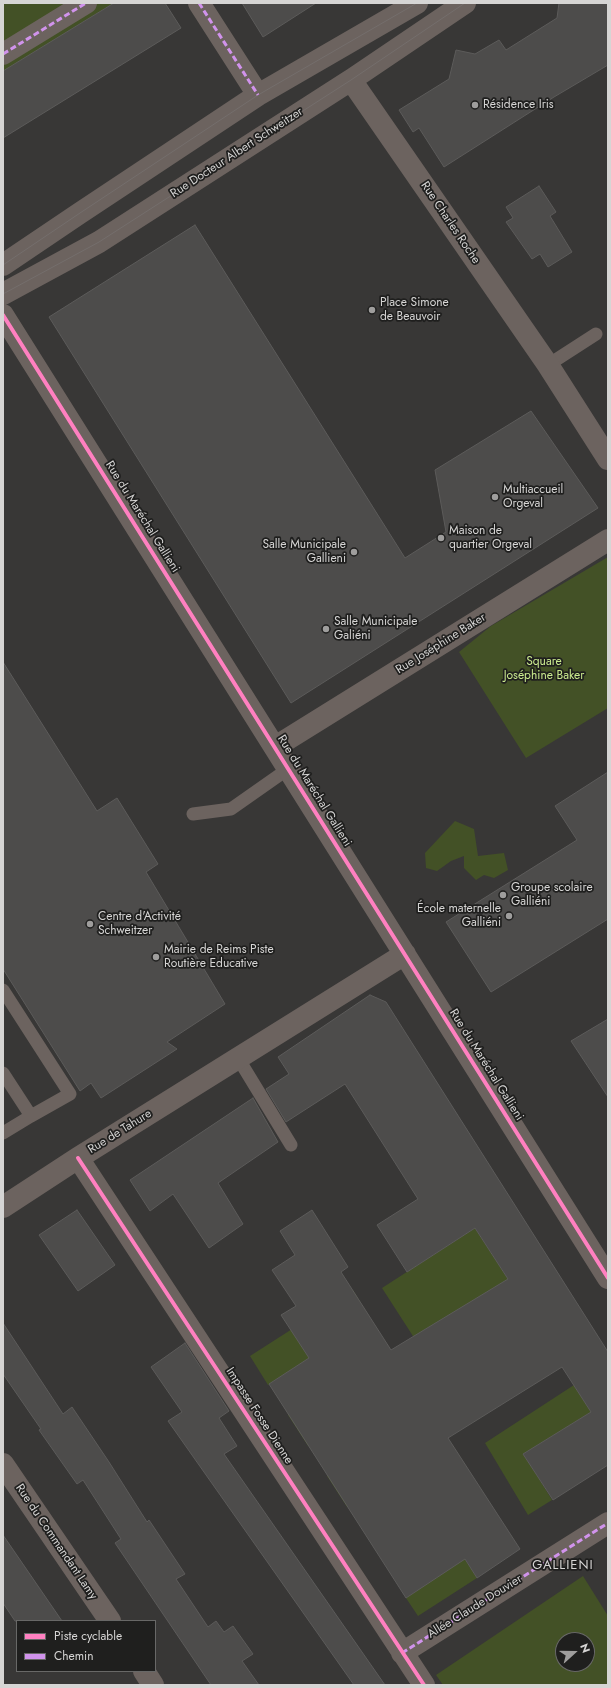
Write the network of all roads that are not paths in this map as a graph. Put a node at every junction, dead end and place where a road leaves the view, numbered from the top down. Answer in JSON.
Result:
{"nodes":[{"id":1,"x":86,"y":3,"type":"edge"},
{"id":2,"x":199,"y":3,"type":"edge"},
{"id":3,"x":417,"y":3,"type":"edge"},
{"id":4,"x":465,"y":3,"type":"edge"},
{"id":5,"x":3,"y":54,"type":"edge"},
{"id":6,"x":351,"y":80,"type":"junction"},
{"id":7,"x":258,"y":96,"type":"junction"},
{"id":8,"x":3,"y":265,"type":"edge"},
{"id":9,"x":3,"y":294,"type":"edge"},
{"id":10,"x":3,"y":315,"type":"edge"},
{"id":11,"x":596,"y":334,"type":"dead end"},
{"id":12,"x":548,"y":365,"type":"junction"},
{"id":13,"x":608,"y":459,"type":"edge"},
{"id":14,"x":608,"y":540,"type":"edge"},
{"id":15,"x":275,"y":747,"type":"junction"},
{"id":16,"x":288,"y":768,"type":"junction"},
{"id":17,"x":194,"y":814,"type":"dead end"},
{"id":18,"x":405,"y":954,"type":"junction"},
{"id":19,"x":3,"y":990,"type":"edge"},
{"id":20,"x":238,"y":1058,"type":"junction"},
{"id":21,"x":3,"y":1073,"type":"edge"},
{"id":22,"x":31,"y":1116,"type":"junction"},
{"id":23,"x":3,"y":1133,"type":"edge"},
{"id":24,"x":291,"y":1145,"type":"dead end"},
{"id":25,"x":78,"y":1158,"type":"junction"},
{"id":26,"x":3,"y":1207,"type":"edge"},
{"id":27,"x":608,"y":1278,"type":"edge"},
{"id":28,"x":3,"y":1464,"type":"edge"},
{"id":29,"x":608,"y":1523,"type":"edge"},
{"id":30,"x":109,"y":1620,"type":"edge"},
{"id":31,"x":402,"y":1653,"type":"junction"},
{"id":32,"x":145,"y":1672,"type":"edge"},
{"id":33,"x":153,"y":1685,"type":"edge"},
{"id":34,"x":424,"y":1685,"type":"edge"}],
"edges":[{"from":1,"to":5,"type":"street"},
{"from":2,"to":7,"type":"street"},
{"from":3,"to":7,"type":"street"},
{"from":4,"to":6,"type":"street","name":"Rue Docteur Albert Schweitzer"},
{"from":6,"to":9,"type":"street","name":"Rue Docteur Albert Schweitzer"},
{"from":6,"to":12,"type":"street","name":"Rue Charles Roche"},
{"from":7,"to":8,"type":"street"},
{"from":10,"to":15,"type":"street","name":"Rue du Maréchal Gallieni"},
{"from":11,"to":12,"type":"lane"},
{"from":12,"to":13,"type":"street","name":"Rue Charles Roche"},
{"from":14,"to":15,"type":"street","name":"Rue Joséphine Baker"},
{"from":15,"to":16,"type":"street","name":"Rue du Maréchal Gallieni"},
{"from":16,"to":17,"type":"lane"},
{"from":16,"to":18,"type":"street","name":"Rue du Maréchal Gallieni"},
{"from":18,"to":20,"type":"street","name":"Rue de Tahure"},
{"from":18,"to":27,"type":"street","name":"Rue du Maréchal Gallieni"},
{"from":19,"to":22,"type":"lane"},
{"from":20,"to":24,"type":"lane"},
{"from":20,"to":25,"type":"street","name":"Rue de Tahure"},
{"from":21,"to":22,"type":"lane"},
{"from":22,"to":23,"type":"lane"},
{"from":25,"to":26,"type":"street","name":"Rue de Tahure"},
{"from":25,"to":31,"type":"street","name":"Impasse Fosse Dienne"},
{"from":28,"to":30,"type":"street","name":"Rue du Commandant Lamy"},
{"from":29,"to":31,"type":"street","name":"Allée Claude Douvier"},
{"from":31,"to":34,"type":"street","name":"Impasse Fosse Dienne"},
{"from":32,"to":33,"type":"street"}]}
